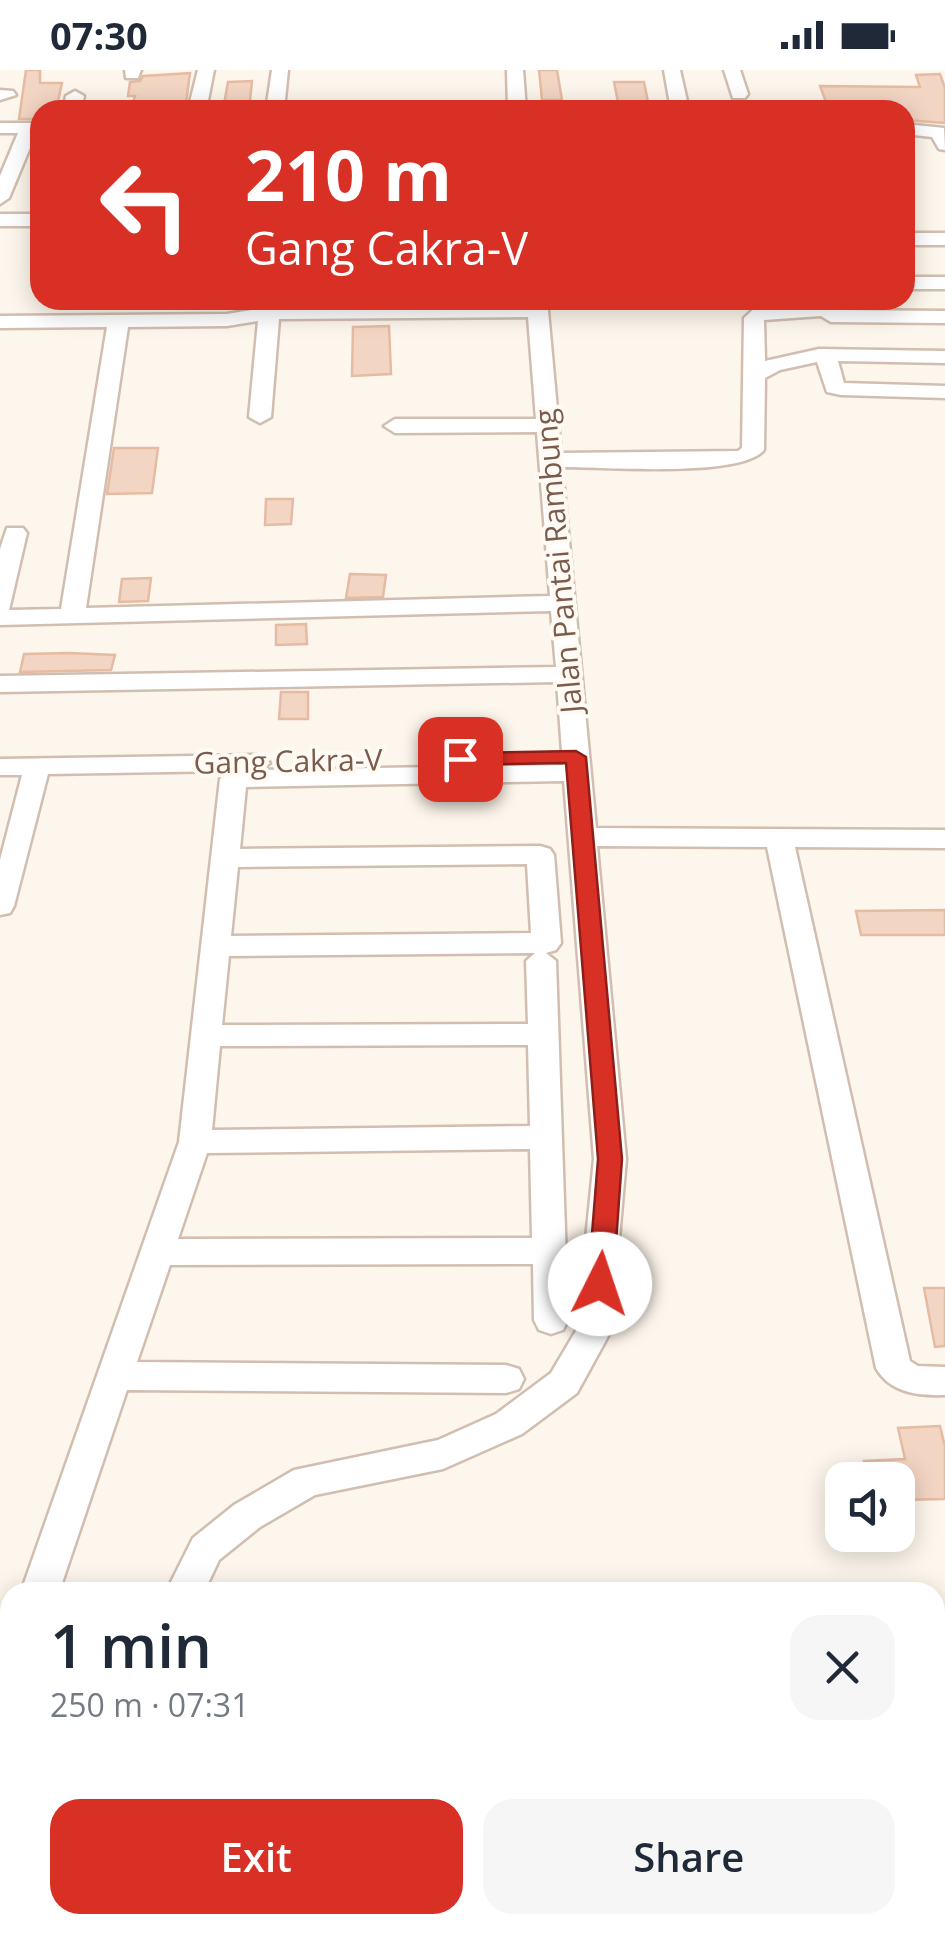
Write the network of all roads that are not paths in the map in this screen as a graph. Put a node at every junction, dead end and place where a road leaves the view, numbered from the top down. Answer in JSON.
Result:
{"nodes":[{"id":1,"x":206,"y":70,"type":"edge"},
{"id":2,"x":280,"y":70,"type":"edge"},
{"id":3,"x":514,"y":70,"type":"edge"},
{"id":4,"x":672,"y":70,"type":"edge"},
{"id":5,"x":732,"y":70,"type":"edge"},
{"id":6,"x":738,"y":94,"type":"dead end"},
{"id":7,"x":199,"y":100,"type":"edge"},
{"id":8,"x":276,"y":100,"type":"edge"},
{"id":9,"x":517,"y":100,"type":"edge"},
{"id":10,"x":678,"y":100,"type":"edge"},
{"id":11,"x":0,"y":128,"type":"edge"},
{"id":12,"x":30,"y":128,"type":"edge"},
{"id":13,"x":915,"y":130,"type":"edge"},
{"id":14,"x":30,"y":136,"type":"edge"},
{"id":15,"x":945,"y":145,"type":"edge"},
{"id":16,"x":0,"y":198,"type":"edge"},
{"id":17,"x":0,"y":220,"type":"edge"},
{"id":18,"x":30,"y":220,"type":"edge"},
{"id":19,"x":945,"y":238,"type":"edge"},
{"id":20,"x":915,"y":239,"type":"edge"},
{"id":21,"x":915,"y":283,"type":"edge"},
{"id":22,"x":945,"y":284,"type":"edge"},
{"id":23,"x":384,"y":310,"type":"edge"},
{"id":24,"x":538,"y":310,"type":"edge"},
{"id":25,"x":783,"y":310,"type":"edge"},
{"id":26,"x":830,"y":310,"type":"edge"},
{"id":27,"x":269,"y":313,"type":"junction"},
{"id":28,"x":945,"y":317,"type":"edge"},
{"id":29,"x":0,"y":322,"type":"edge"},
{"id":30,"x":118,"y":324,"type":"junction"},
{"id":31,"x":826,"y":356,"type":"junction"},
{"id":32,"x":945,"y":357,"type":"edge"},
{"id":33,"x":755,"y":375,"type":"junction"},
{"id":34,"x":945,"y":392,"type":"edge"},
{"id":35,"x":260,"y":418,"type":"dead end"},
{"id":36,"x":546,"y":425,"type":"junction"},
{"id":37,"x":394,"y":426,"type":"dead end"},
{"id":38,"x":549,"y":460,"type":"junction"},
{"id":39,"x":15,"y":533,"type":"dead end"},
{"id":40,"x":562,"y":602,"type":"junction"},
{"id":41,"x":0,"y":606,"type":"edge"},
{"id":42,"x":0,"y":618,"type":"edge"},
{"id":43,"x":72,"y":618,"type":"junction"},
{"id":44,"x":569,"y":674,"type":"junction"},
{"id":45,"x":0,"y":684,"type":"edge"},
{"id":46,"x":576,"y":765,"type":"junction"},
{"id":47,"x":0,"y":766,"type":"edge"},
{"id":48,"x":37,"y":766,"type":"junction"},
{"id":49,"x":582,"y":837,"type":"junction"},
{"id":50,"x":778,"y":838,"type":"junction"},
{"id":51,"x":945,"y":839,"type":"edge"},
{"id":52,"x":10,"y":845,"type":"edge"},
{"id":53,"x":225,"y":858,"type":"junction"},
{"id":54,"x":0,"y":906,"type":"edge"},
{"id":55,"x":216,"y":946,"type":"junction"},
{"id":56,"x":541,"y":961,"type":"dead end"},
{"id":57,"x":541,"y":1034,"type":"junction"},
{"id":58,"x":206,"y":1036,"type":"junction"},
{"id":59,"x":545,"y":1137,"type":"junction"},
{"id":60,"x":195,"y":1142,"type":"junction"},
{"id":61,"x":549,"y":1251,"type":"junction"},
{"id":62,"x":157,"y":1252,"type":"junction"},
{"id":63,"x":551,"y":1320,"type":"dead end"},
{"id":64,"x":114,"y":1376,"type":"junction"},
{"id":65,"x":506,"y":1379,"type":"dead end"},
{"id":66,"x":945,"y":1382,"type":"edge"},
{"id":67,"x":43,"y":1582,"type":"edge"},
{"id":68,"x":191,"y":1582,"type":"edge"}],
"edges":[{"from":1,"to":7,"type":"street"},
{"from":2,"to":8,"type":"street"},
{"from":3,"to":9,"type":"street"},
{"from":4,"to":10,"type":"street"},
{"from":5,"to":6,"type":"street"},
{"from":11,"to":12,"type":"street"},
{"from":13,"to":15,"type":"street"},
{"from":14,"to":16,"type":"street"},
{"from":17,"to":18,"type":"street"},
{"from":19,"to":20,"type":"street"},
{"from":21,"to":22,"type":"street"},
{"from":23,"to":27,"type":"street"},
{"from":24,"to":36,"type":"street","name":"Jalan Pantai Rambung"},
{"from":25,"to":33,"type":"street"},
{"from":26,"to":28,"type":"street"},
{"from":27,"to":30,"type":"street"},
{"from":27,"to":35,"type":"street"},
{"from":29,"to":30,"type":"street"},
{"from":30,"to":43,"type":"street"},
{"from":31,"to":32,"type":"street"},
{"from":31,"to":33,"type":"street"},
{"from":31,"to":34,"type":"street"},
{"from":33,"to":38,"type":"street"},
{"from":36,"to":37,"type":"street"},
{"from":36,"to":38,"type":"street","name":"Jalan Pantai Rambung"},
{"from":38,"to":40,"type":"street","name":"Jalan Pantai Rambung"},
{"from":39,"to":41,"type":"street"},
{"from":40,"to":43,"type":"street"},
{"from":40,"to":44,"type":"street","name":"Jalan Pantai Rambung"},
{"from":42,"to":43,"type":"street"},
{"from":44,"to":45,"type":"street"},
{"from":44,"to":46,"type":"street","name":"Jalan Pantai Rambung"},
{"from":46,"to":48,"type":"street","name":"Gang Cakra-V"},
{"from":46,"to":49,"type":"street","name":"Jalan Pantai Rambung"},
{"from":46,"to":53,"type":"street"},
{"from":47,"to":48,"type":"street","name":"Gang Cakra-V"},
{"from":48,"to":52,"type":"street"},
{"from":49,"to":50,"type":"street"},
{"from":49,"to":68,"type":"street","name":"Jalan Pantai Rambung"},
{"from":50,"to":51,"type":"street"},
{"from":50,"to":66,"type":"street"},
{"from":52,"to":54,"type":"street"},
{"from":53,"to":55,"type":"street"},
{"from":53,"to":55,"type":"street"},
{"from":55,"to":58,"type":"street"},
{"from":56,"to":57,"type":"street"},
{"from":57,"to":58,"type":"street"},
{"from":57,"to":59,"type":"street"},
{"from":58,"to":60,"type":"street"},
{"from":59,"to":60,"type":"street"},
{"from":59,"to":61,"type":"street"},
{"from":60,"to":62,"type":"street"},
{"from":61,"to":62,"type":"street"},
{"from":61,"to":63,"type":"street"},
{"from":62,"to":64,"type":"street"},
{"from":64,"to":65,"type":"street"},
{"from":64,"to":67,"type":"street"}]}
